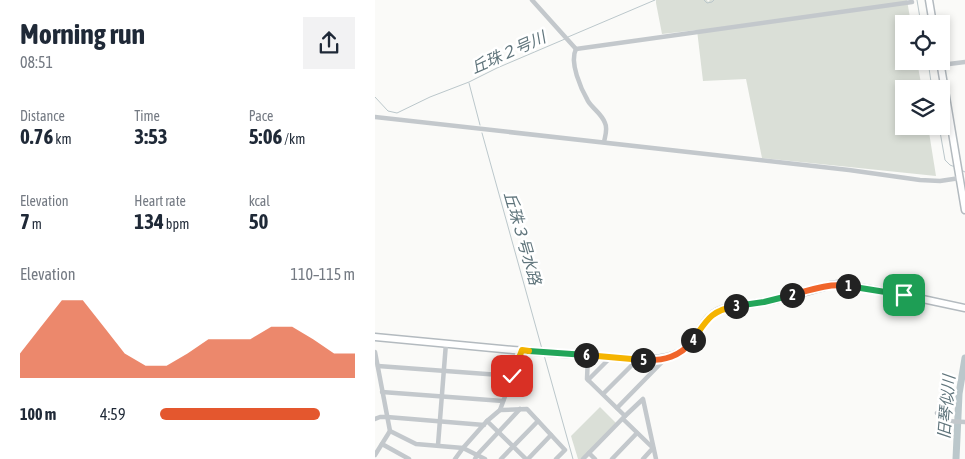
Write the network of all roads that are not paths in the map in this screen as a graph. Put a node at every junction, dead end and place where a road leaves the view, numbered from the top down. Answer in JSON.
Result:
{"nodes":[{"id":1,"x":532,"y":0,"type":"edge"},
{"id":2,"x":929,"y":0,"type":"edge"},
{"id":3,"x":913,"y":2,"type":"dead end"},
{"id":4,"x":932,"y":15,"type":"edge"},
{"id":5,"x":575,"y":49,"type":"junction"},
{"id":6,"x":965,"y":62,"type":"edge"},
{"id":7,"x":950,"y":63,"type":"edge"},
{"id":8,"x":941,"y":70,"type":"edge"},
{"id":9,"x":375,"y":117,"type":"edge"},
{"id":10,"x":604,"y":142,"type":"junction"},
{"id":11,"x":959,"y":176,"type":"junction"},
{"id":12,"x":965,"y":210,"type":"edge"},
{"id":13,"x":965,"y":308,"type":"edge"},
{"id":14,"x":375,"y":336,"type":"edge"},
{"id":15,"x":446,"y":343,"type":"junction"},
{"id":16,"x":522,"y":350,"type":"junction"},
{"id":17,"x":375,"y":352,"type":"edge"},
{"id":18,"x":588,"y":355,"type":"junction"},
{"id":19,"x":608,"y":357,"type":"junction"},
{"id":20,"x":635,"y":359,"type":"junction"},
{"id":21,"x":661,"y":359,"type":"junction"},
{"id":22,"x":378,"y":366,"type":"junction"},
{"id":23,"x":444,"y":371,"type":"junction"},
{"id":24,"x":512,"y":376,"type":"junction"},
{"id":25,"x":589,"y":380,"type":"junction"},
{"id":26,"x":382,"y":392,"type":"junction"},
{"id":27,"x":603,"y":394,"type":"junction"},
{"id":28,"x":442,"y":396,"type":"junction"},
{"id":29,"x":503,"y":401,"type":"junction"},
{"id":30,"x":617,"y":408,"type":"junction"},
{"id":31,"x":520,"y":409,"type":"junction"},
{"id":32,"x":500,"y":410,"type":"junction"},
{"id":33,"x":937,"y":413,"type":"dead end"},
{"id":34,"x":387,"y":417,"type":"junction"},
{"id":35,"x":624,"y":418,"type":"junction"},
{"id":36,"x":375,"y":419,"type":"edge"},
{"id":37,"x":440,"y":421,"type":"junction"},
{"id":38,"x":538,"y":421,"type":"junction"},
{"id":39,"x":965,"y":422,"type":"edge"},
{"id":40,"x":485,"y":423,"type":"junction"},
{"id":41,"x":389,"y":431,"type":"junction"},
{"id":42,"x":499,"y":432,"type":"junction"},
{"id":43,"x":637,"y":433,"type":"junction"},
{"id":44,"x":551,"y":436,"type":"junction"},
{"id":45,"x":382,"y":444,"type":"junction"},
{"id":46,"x":438,"y":446,"type":"junction"},
{"id":47,"x":513,"y":446,"type":"junction"},
{"id":48,"x":463,"y":448,"type":"junction"},
{"id":49,"x":653,"y":448,"type":"junction"},
{"id":50,"x":589,"y":453,"type":"junction"},
{"id":51,"x":375,"y":455,"type":"edge"},
{"id":52,"x":476,"y":457,"type":"edge"},
{"id":53,"x":409,"y":459,"type":"edge"},
{"id":54,"x":455,"y":459,"type":"edge"},
{"id":55,"x":485,"y":459,"type":"edge"},
{"id":56,"x":501,"y":459,"type":"edge"},
{"id":57,"x":527,"y":459,"type":"edge"},
{"id":58,"x":556,"y":459,"type":"edge"},
{"id":59,"x":583,"y":459,"type":"edge"},
{"id":60,"x":595,"y":459,"type":"edge"},
{"id":61,"x":612,"y":459,"type":"edge"},
{"id":62,"x":643,"y":459,"type":"edge"},
{"id":63,"x":656,"y":459,"type":"edge"}],
"edges":[{"from":1,"to":5,"type":"street"},
{"from":2,"to":4,"type":"street"},
{"from":3,"to":5,"type":"street"},
{"from":5,"to":10,"type":"street"},
{"from":6,"to":7,"type":"street"},
{"from":8,"to":11,"type":"street"},
{"from":9,"to":10,"type":"street"},
{"from":10,"to":11,"type":"street"},
{"from":11,"to":12,"type":"street"},
{"from":13,"to":21,"type":"street"},
{"from":14,"to":15,"type":"street"},
{"from":15,"to":16,"type":"street"},
{"from":15,"to":23,"type":"street"},
{"from":16,"to":18,"type":"street"},
{"from":16,"to":24,"type":"street"},
{"from":17,"to":22,"type":"street"},
{"from":18,"to":19,"type":"street"},
{"from":18,"to":25,"type":"street"},
{"from":19,"to":20,"type":"street"},
{"from":19,"to":25,"type":"street"},
{"from":20,"to":21,"type":"street"},
{"from":20,"to":27,"type":"street"},
{"from":21,"to":30,"type":"street"},
{"from":22,"to":23,"type":"street"},
{"from":22,"to":26,"type":"street"},
{"from":23,"to":24,"type":"street"},
{"from":23,"to":28,"type":"street"},
{"from":24,"to":29,"type":"street"},
{"from":25,"to":27,"type":"street"},
{"from":26,"to":28,"type":"street"},
{"from":26,"to":34,"type":"street"},
{"from":27,"to":30,"type":"street"},
{"from":28,"to":29,"type":"street"},
{"from":28,"to":37,"type":"street"},
{"from":29,"to":32,"type":"street"},
{"from":30,"to":35,"type":"street"},
{"from":31,"to":32,"type":"street"},
{"from":31,"to":38,"type":"street"},
{"from":31,"to":42,"type":"street"},
{"from":32,"to":40,"type":"street"},
{"from":33,"to":39,"type":"street"},
{"from":34,"to":36,"type":"street"},
{"from":34,"to":37,"type":"street"},
{"from":34,"to":41,"type":"street"},
{"from":35,"to":43,"type":"street"},
{"from":35,"to":49,"type":"street"},
{"from":35,"to":50,"type":"street"},
{"from":37,"to":40,"type":"street"},
{"from":37,"to":46,"type":"street"},
{"from":38,"to":44,"type":"street"},
{"from":38,"to":47,"type":"street"},
{"from":40,"to":42,"type":"street"},
{"from":40,"to":48,"type":"street"},
{"from":41,"to":45,"type":"street"},
{"from":41,"to":46,"type":"street"},
{"from":42,"to":47,"type":"street"},
{"from":42,"to":52,"type":"street"},
{"from":43,"to":49,"type":"street"},
{"from":43,"to":61,"type":"street"},
{"from":44,"to":57,"type":"street"},
{"from":44,"to":58,"type":"street"},
{"from":45,"to":51,"type":"street"},
{"from":45,"to":53,"type":"street"},
{"from":46,"to":48,"type":"street"},
{"from":47,"to":56,"type":"street"},
{"from":47,"to":57,"type":"street"},
{"from":48,"to":52,"type":"street"},
{"from":48,"to":54,"type":"street"},
{"from":49,"to":62,"type":"street"},
{"from":49,"to":63,"type":"street"},
{"from":50,"to":59,"type":"street"},
{"from":50,"to":60,"type":"street"},
{"from":52,"to":55,"type":"street"}]}
